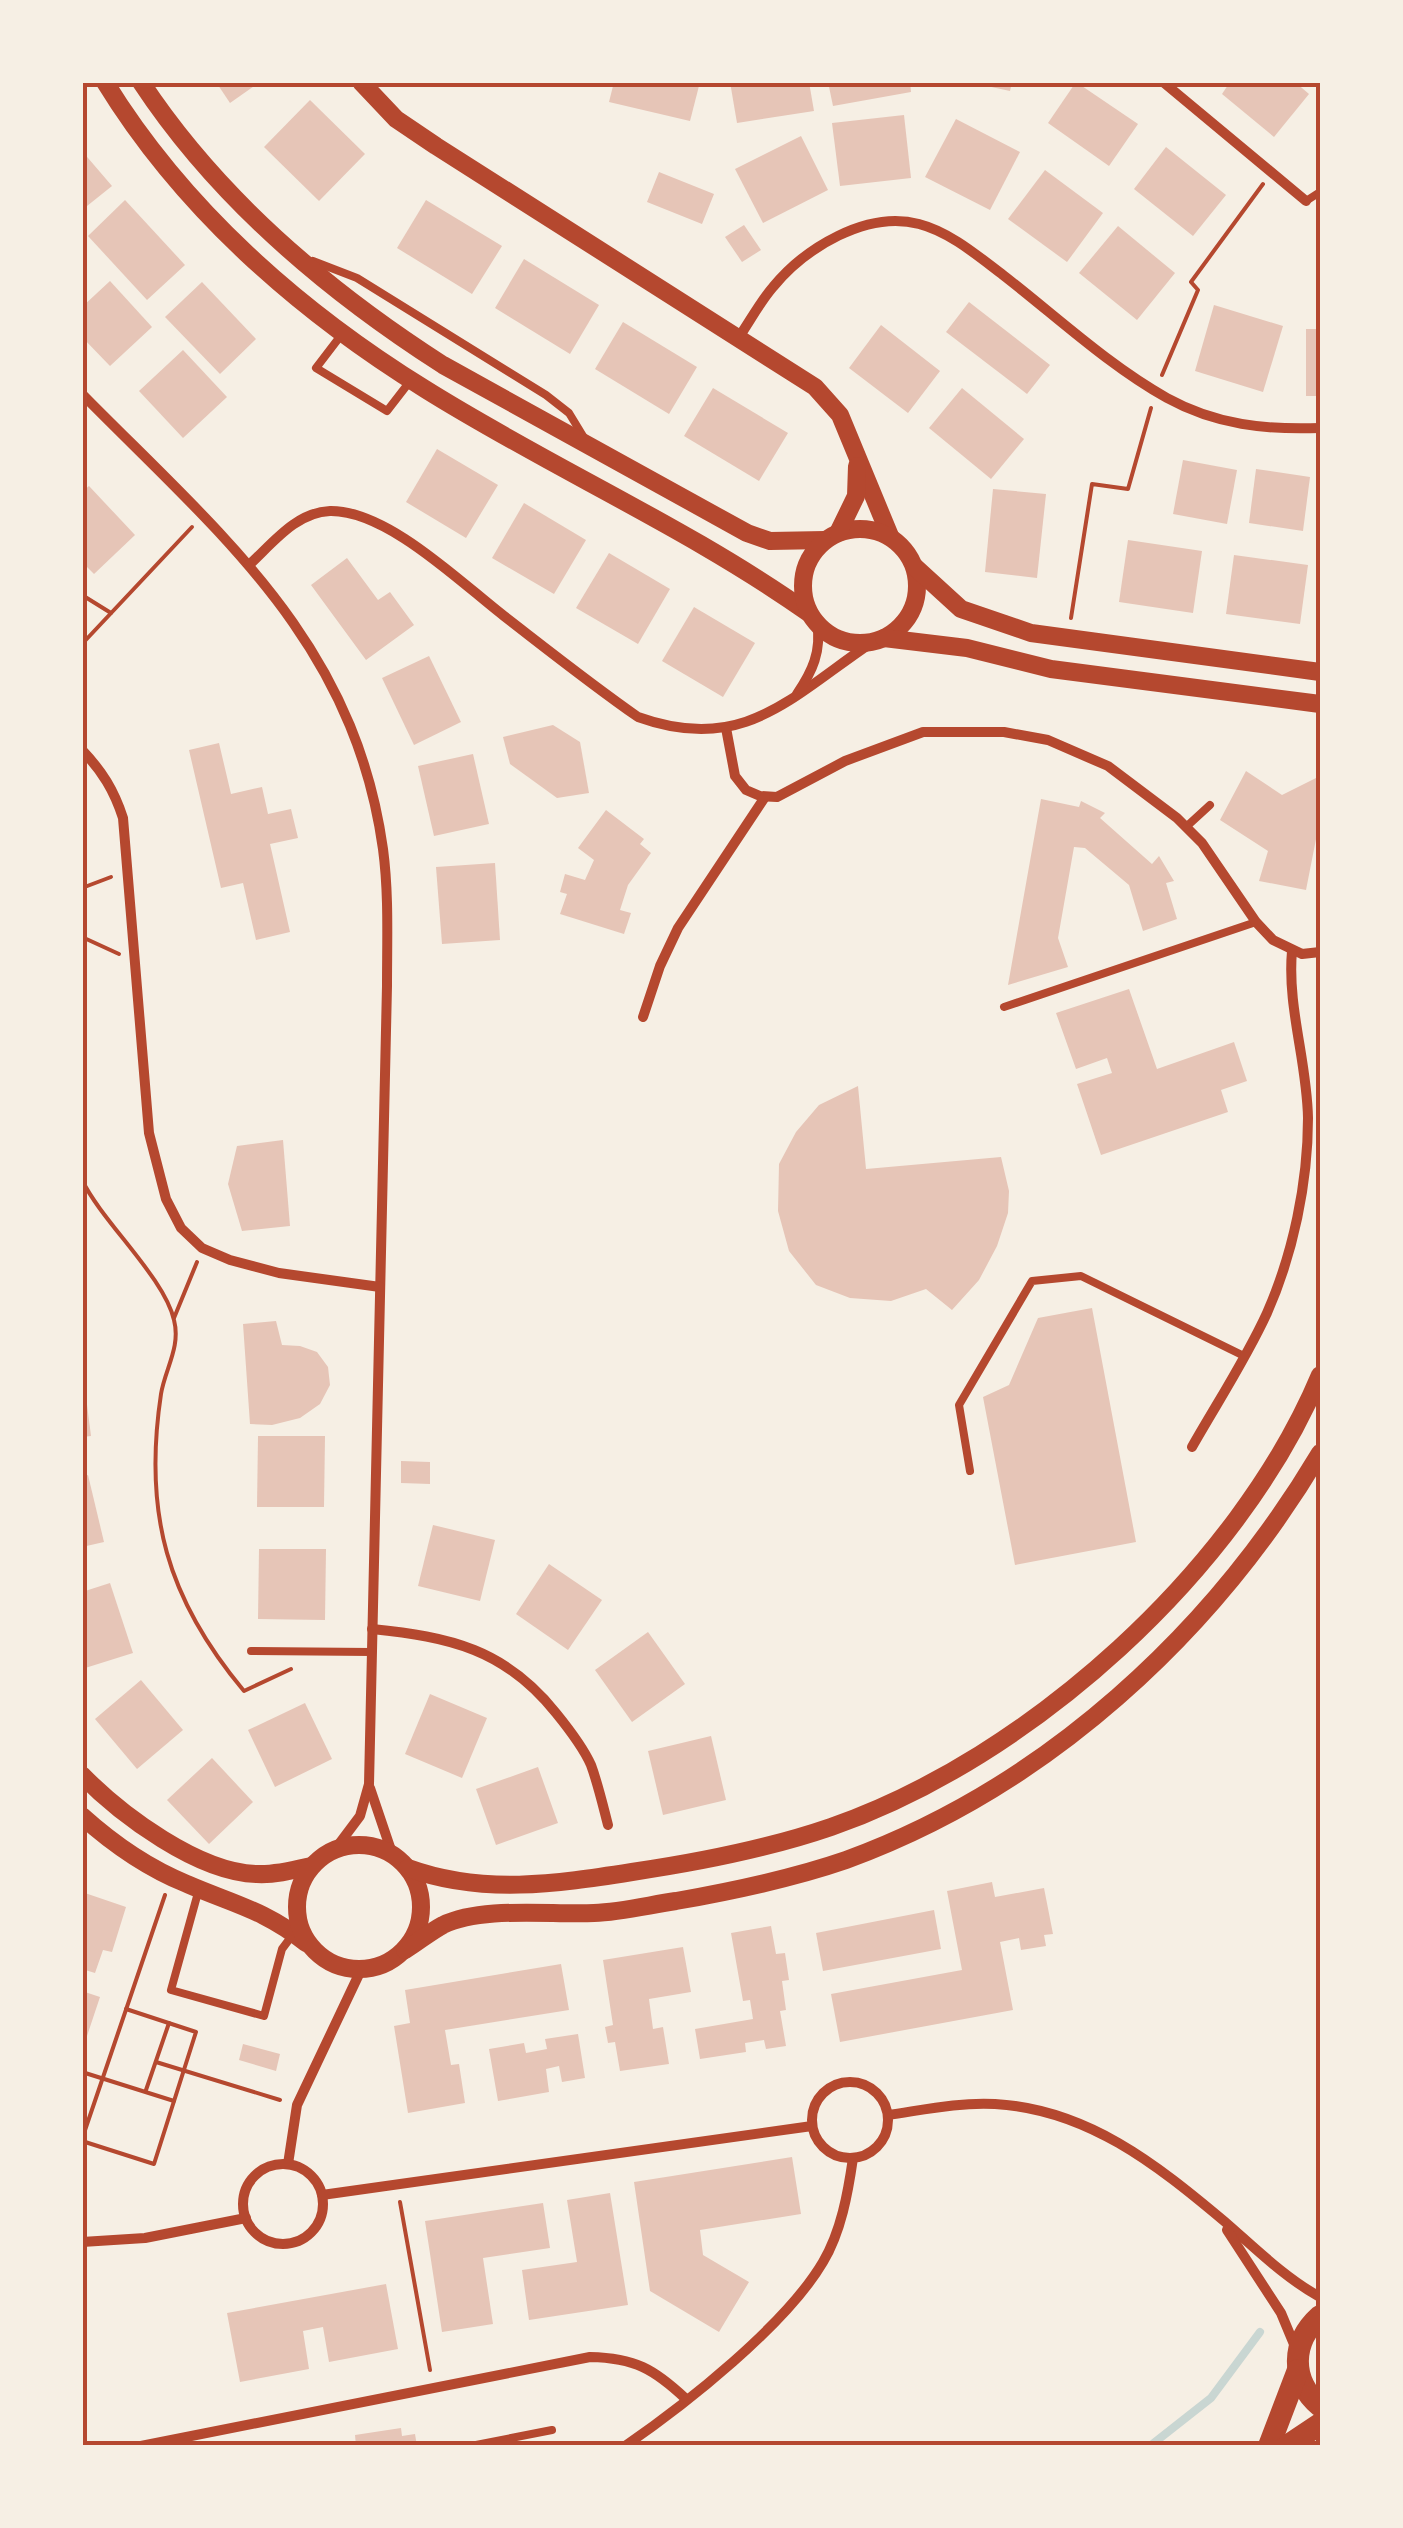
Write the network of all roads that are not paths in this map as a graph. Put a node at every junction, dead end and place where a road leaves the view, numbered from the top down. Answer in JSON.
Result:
{"nodes":[{"id":1,"x":106,"y":82,"type":"edge"},
{"id":2,"x":141,"y":82,"type":"edge"},
{"id":3,"x":361,"y":82,"type":"edge"},
{"id":4,"x":1163,"y":82,"type":"edge"},
{"id":5,"x":1320,"y":192,"type":"edge"},
{"id":6,"x":1306,"y":201,"type":"joint"},
{"id":7,"x":294,"y":254,"type":"junction"},
{"id":8,"x":342,"y":334,"type":"junction"},
{"id":9,"x":739,"y":337,"type":"junction"},
{"id":10,"x":411,"y":380,"type":"junction"},
{"id":11,"x":82,"y":394,"type":"edge"},
{"id":12,"x":1320,"y":428,"type":"edge"},
{"id":13,"x":850,"y":437,"type":"junction"},
{"id":14,"x":592,"y":448,"type":"junction"},
{"id":15,"x":831,"y":536,"type":"junction"},
{"id":16,"x":890,"y":536,"type":"junction"},
{"id":17,"x":249,"y":565,"type":"junction"},
{"id":18,"x":915,"y":567,"type":"junction"},
{"id":19,"x":814,"y":619,"type":"junction"},
{"id":20,"x":877,"y":641,"type":"junction"},
{"id":21,"x":1320,"y":672,"type":"edge"},
{"id":22,"x":793,"y":699,"type":"junction"},
{"id":23,"x":1320,"y":704,"type":"edge"},
{"id":24,"x":726,"y":728,"type":"junction"},
{"id":25,"x":82,"y":750,"type":"edge"},
{"id":26,"x":765,"y":796,"type":"junction"},
{"id":27,"x":1210,"y":805,"type":"dead end"},
{"id":28,"x":1186,"y":827,"type":"junction"},
{"id":29,"x":1256,"y":922,"type":"junction"},
{"id":30,"x":1292,"y":950,"type":"junction"},
{"id":31,"x":1320,"y":952,"type":"edge"},
{"id":32,"x":1004,"y":1007,"type":"dead end"},
{"id":33,"x":643,"y":1017,"type":"dead end"},
{"id":34,"x":380,"y":1287,"type":"junction"},
{"id":35,"x":1244,"y":1356,"type":"junction"},
{"id":36,"x":1320,"y":1375,"type":"edge"},
{"id":37,"x":1192,"y":1447,"type":"dead end"},
{"id":38,"x":1320,"y":1453,"type":"edge"},
{"id":39,"x":970,"y":1471,"type":"dead end"},
{"id":40,"x":372,"y":1629,"type":"junction"},
{"id":41,"x":252,"y":1651,"type":"dead end"},
{"id":42,"x":372,"y":1652,"type":"junction"},
{"id":43,"x":82,"y":1775,"type":"edge"},
{"id":44,"x":369,"y":1784,"type":"junction"},
{"id":45,"x":82,"y":1816,"type":"edge"},
{"id":46,"x":608,"y":1825,"type":"dead end"},
{"id":47,"x":336,"y":1848,"type":"junction"},
{"id":48,"x":392,"y":1853,"type":"junction"},
{"id":49,"x":311,"y":1866,"type":"junction"},
{"id":50,"x":408,"y":1868,"type":"junction"},
{"id":51,"x":199,"y":1889,"type":"junction"},
{"id":52,"x":294,"y":1933,"type":"junction"},
{"id":53,"x":309,"y":1945,"type":"junction"},
{"id":54,"x":405,"y":1950,"type":"junction"},
{"id":55,"x":362,"y":1970,"type":"junction"},
{"id":56,"x":888,"y":2115,"type":"junction"},
{"id":57,"x":812,"y":2126,"type":"junction"},
{"id":58,"x":853,"y":2158,"type":"junction"},
{"id":59,"x":288,"y":2164,"type":"junction"},
{"id":60,"x":322,"y":2195,"type":"junction"},
{"id":61,"x":1218,"y":2216,"type":"junction"},
{"id":62,"x":246,"y":2218,"type":"junction"},
{"id":63,"x":82,"y":2242,"type":"edge"},
{"id":64,"x":1320,"y":2296,"type":"edge"},
{"id":65,"x":1320,"y":2316,"type":"edge"},
{"id":66,"x":1297,"y":2362,"type":"junction"},
{"id":67,"x":686,"y":2399,"type":"junction"},
{"id":68,"x":1320,"y":2406,"type":"edge"},
{"id":69,"x":1320,"y":2424,"type":"edge"},
{"id":70,"x":552,"y":2430,"type":"dead end"},
{"id":71,"x":507,"y":2442,"type":"edge"},
{"id":72,"x":140,"y":2446,"type":"edge"},
{"id":73,"x":471,"y":2446,"type":"edge"},
{"id":74,"x":625,"y":2446,"type":"edge"},
{"id":75,"x":1270,"y":2446,"type":"edge"},
{"id":76,"x":1288,"y":2446,"type":"edge"}],
"edges":[{"from":1,"to":8,"type":"street"},
{"from":2,"to":7,"type":"street"},
{"from":3,"to":9,"type":"street"},
{"from":4,"to":6,"type":"street"},
{"from":5,"to":6,"type":"lane"},
{"from":7,"to":14,"type":"street"},
{"from":7,"to":14,"type":"lane"},
{"from":8,"to":10,"type":"street"},
{"from":8,"to":10,"type":"lane"},
{"from":9,"to":12,"type":"street"},
{"from":9,"to":13,"type":"street"},
{"from":10,"to":19,"type":"street"},
{"from":11,"to":17,"type":"street"},
{"from":13,"to":15,"type":"street"},
{"from":13,"to":16,"type":"street"},
{"from":14,"to":15,"type":"street"},
{"from":15,"to":16,"type":"street"},
{"from":15,"to":19,"type":"street"},
{"from":16,"to":18,"type":"street"},
{"from":17,"to":24,"type":"street"},
{"from":17,"to":34,"type":"street"},
{"from":18,"to":20,"type":"street"},
{"from":18,"to":21,"type":"street"},
{"from":19,"to":20,"type":"street"},
{"from":19,"to":22,"type":"street"},
{"from":20,"to":22,"type":"street"},
{"from":20,"to":23,"type":"street"},
{"from":22,"to":24,"type":"street"},
{"from":24,"to":26,"type":"street"},
{"from":25,"to":34,"type":"street"},
{"from":26,"to":28,"type":"street"},
{"from":26,"to":33,"type":"street"},
{"from":27,"to":28,"type":"lane"},
{"from":28,"to":29,"type":"street"},
{"from":29,"to":30,"type":"street"},
{"from":29,"to":32,"type":"lane"},
{"from":30,"to":31,"type":"street"},
{"from":30,"to":35,"type":"street"},
{"from":34,"to":40,"type":"street"},
{"from":35,"to":37,"type":"street"},
{"from":35,"to":39,"type":"lane"},
{"from":36,"to":50,"type":"street"},
{"from":38,"to":54,"type":"street"},
{"from":40,"to":42,"type":"street"},
{"from":40,"to":46,"type":"street"},
{"from":41,"to":42,"type":"lane"},
{"from":42,"to":44,"type":"street"},
{"from":43,"to":49,"type":"street"},
{"from":44,"to":47,"type":"street"},
{"from":44,"to":48,"type":"street"},
{"from":45,"to":51,"type":"street"},
{"from":47,"to":48,"type":"street"},
{"from":47,"to":49,"type":"street"},
{"from":48,"to":50,"type":"street"},
{"from":49,"to":53,"type":"street"},
{"from":50,"to":54,"type":"street"},
{"from":51,"to":52,"type":"street"},
{"from":51,"to":52,"type":"lane"},
{"from":52,"to":53,"type":"street"},
{"from":53,"to":55,"type":"street"},
{"from":54,"to":55,"type":"street"},
{"from":55,"to":59,"type":"street"},
{"from":56,"to":57,"type":"street"},
{"from":56,"to":58,"type":"street"},
{"from":56,"to":61,"type":"street"},
{"from":57,"to":58,"type":"street"},
{"from":57,"to":60,"type":"street"},
{"from":58,"to":67,"type":"street"},
{"from":59,"to":60,"type":"street"},
{"from":59,"to":62,"type":"street"},
{"from":60,"to":62,"type":"street"},
{"from":61,"to":64,"type":"street"},
{"from":61,"to":66,"type":"street"},
{"from":62,"to":63,"type":"street"},
{"from":65,"to":66,"type":"main road"},
{"from":66,"to":68,"type":"main road"},
{"from":66,"to":75,"type":"main road"},
{"from":67,"to":72,"type":"street"},
{"from":67,"to":74,"type":"street"},
{"from":69,"to":76,"type":"main road"},
{"from":70,"to":71,"type":"lane"},
{"from":71,"to":73,"type":"lane"}]}
